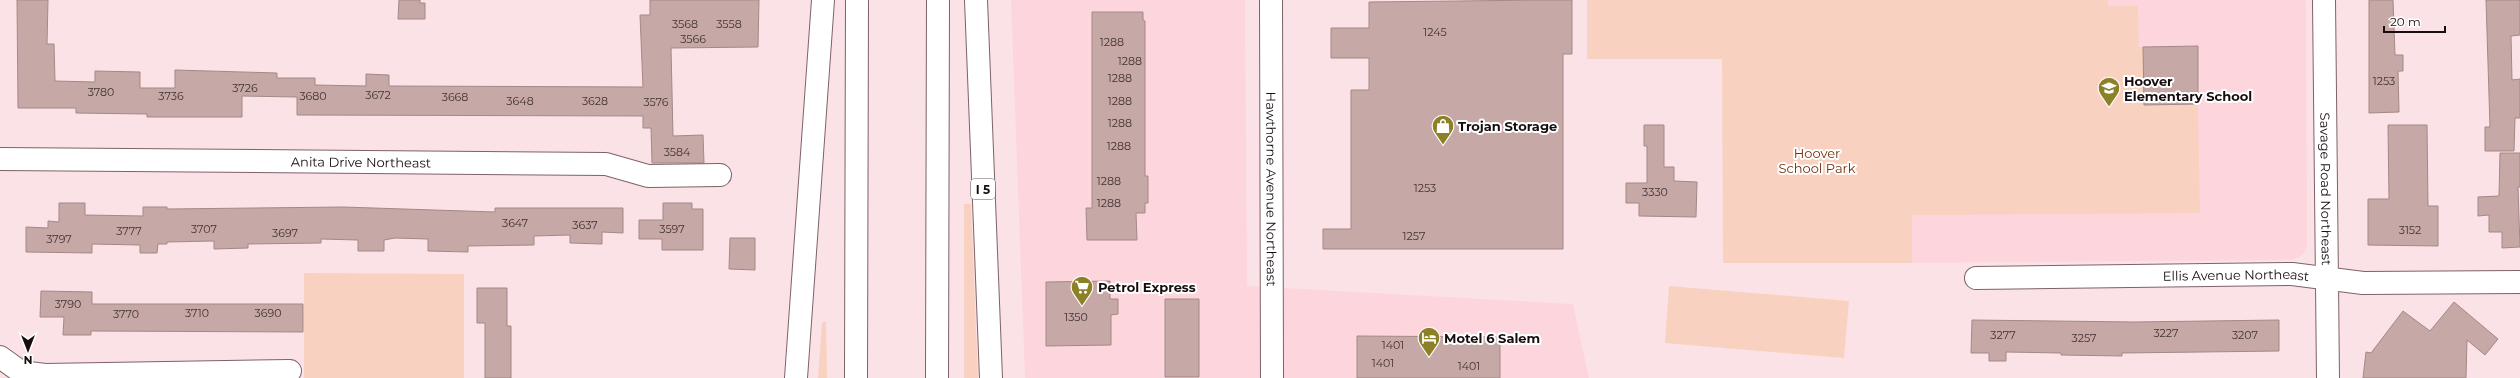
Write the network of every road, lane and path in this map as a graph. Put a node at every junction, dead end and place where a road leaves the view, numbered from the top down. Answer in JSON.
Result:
{"nodes":[{"id":1,"x":823,"y":0,"type":"edge"},
{"id":2,"x":857,"y":0,"type":"edge"},
{"id":3,"x":938,"y":0,"type":"edge"},
{"id":4,"x":976,"y":0,"type":"edge"},
{"id":5,"x":1271,"y":0,"type":"edge"},
{"id":6,"x":2324,"y":0,"type":"edge"},
{"id":7,"x":0,"y":158,"type":"edge"},
{"id":8,"x":720,"y":175,"type":"dead end"},
{"id":9,"x":1976,"y":278,"type":"dead end"},
{"id":10,"x":2327,"y":278,"type":"junction"},
{"id":11,"x":2520,"y":282,"type":"edge"},
{"id":12,"x":0,"y":357,"type":"edge"},
{"id":13,"x":290,"y":371,"type":"dead end"},
{"id":14,"x":200,"y":375,"type":"edge"},
{"id":15,"x":796,"y":378,"type":"edge"},
{"id":16,"x":856,"y":378,"type":"edge"},
{"id":17,"x":937,"y":378,"type":"edge"},
{"id":18,"x":991,"y":378,"type":"edge"},
{"id":19,"x":1272,"y":378,"type":"edge"},
{"id":20,"x":2328,"y":378,"type":"edge"}],
"edges":[{"from":1,"to":15,"type":"main road"},
{"from":2,"to":16,"type":"main road"},
{"from":3,"to":17,"type":"main road"},
{"from":4,"to":18,"type":"main road","number":"I 5"},
{"from":5,"to":19,"type":"main road","name":"Hawthorne Avenue Northeast"},
{"from":6,"to":10,"type":"main road","name":"Savage Road Northeast"},
{"from":7,"to":8,"type":"main road","name":"Anita Drive Northeast"},
{"from":9,"to":10,"type":"main road","name":"Ellis Avenue Northeast"},
{"from":10,"to":11,"type":"main road","name":"Ellis Avenue Northeast"},
{"from":10,"to":20,"type":"main road","name":"Savage Road Northeast"},
{"from":12,"to":14,"type":"main road"},
{"from":13,"to":14,"type":"main road"}]}
